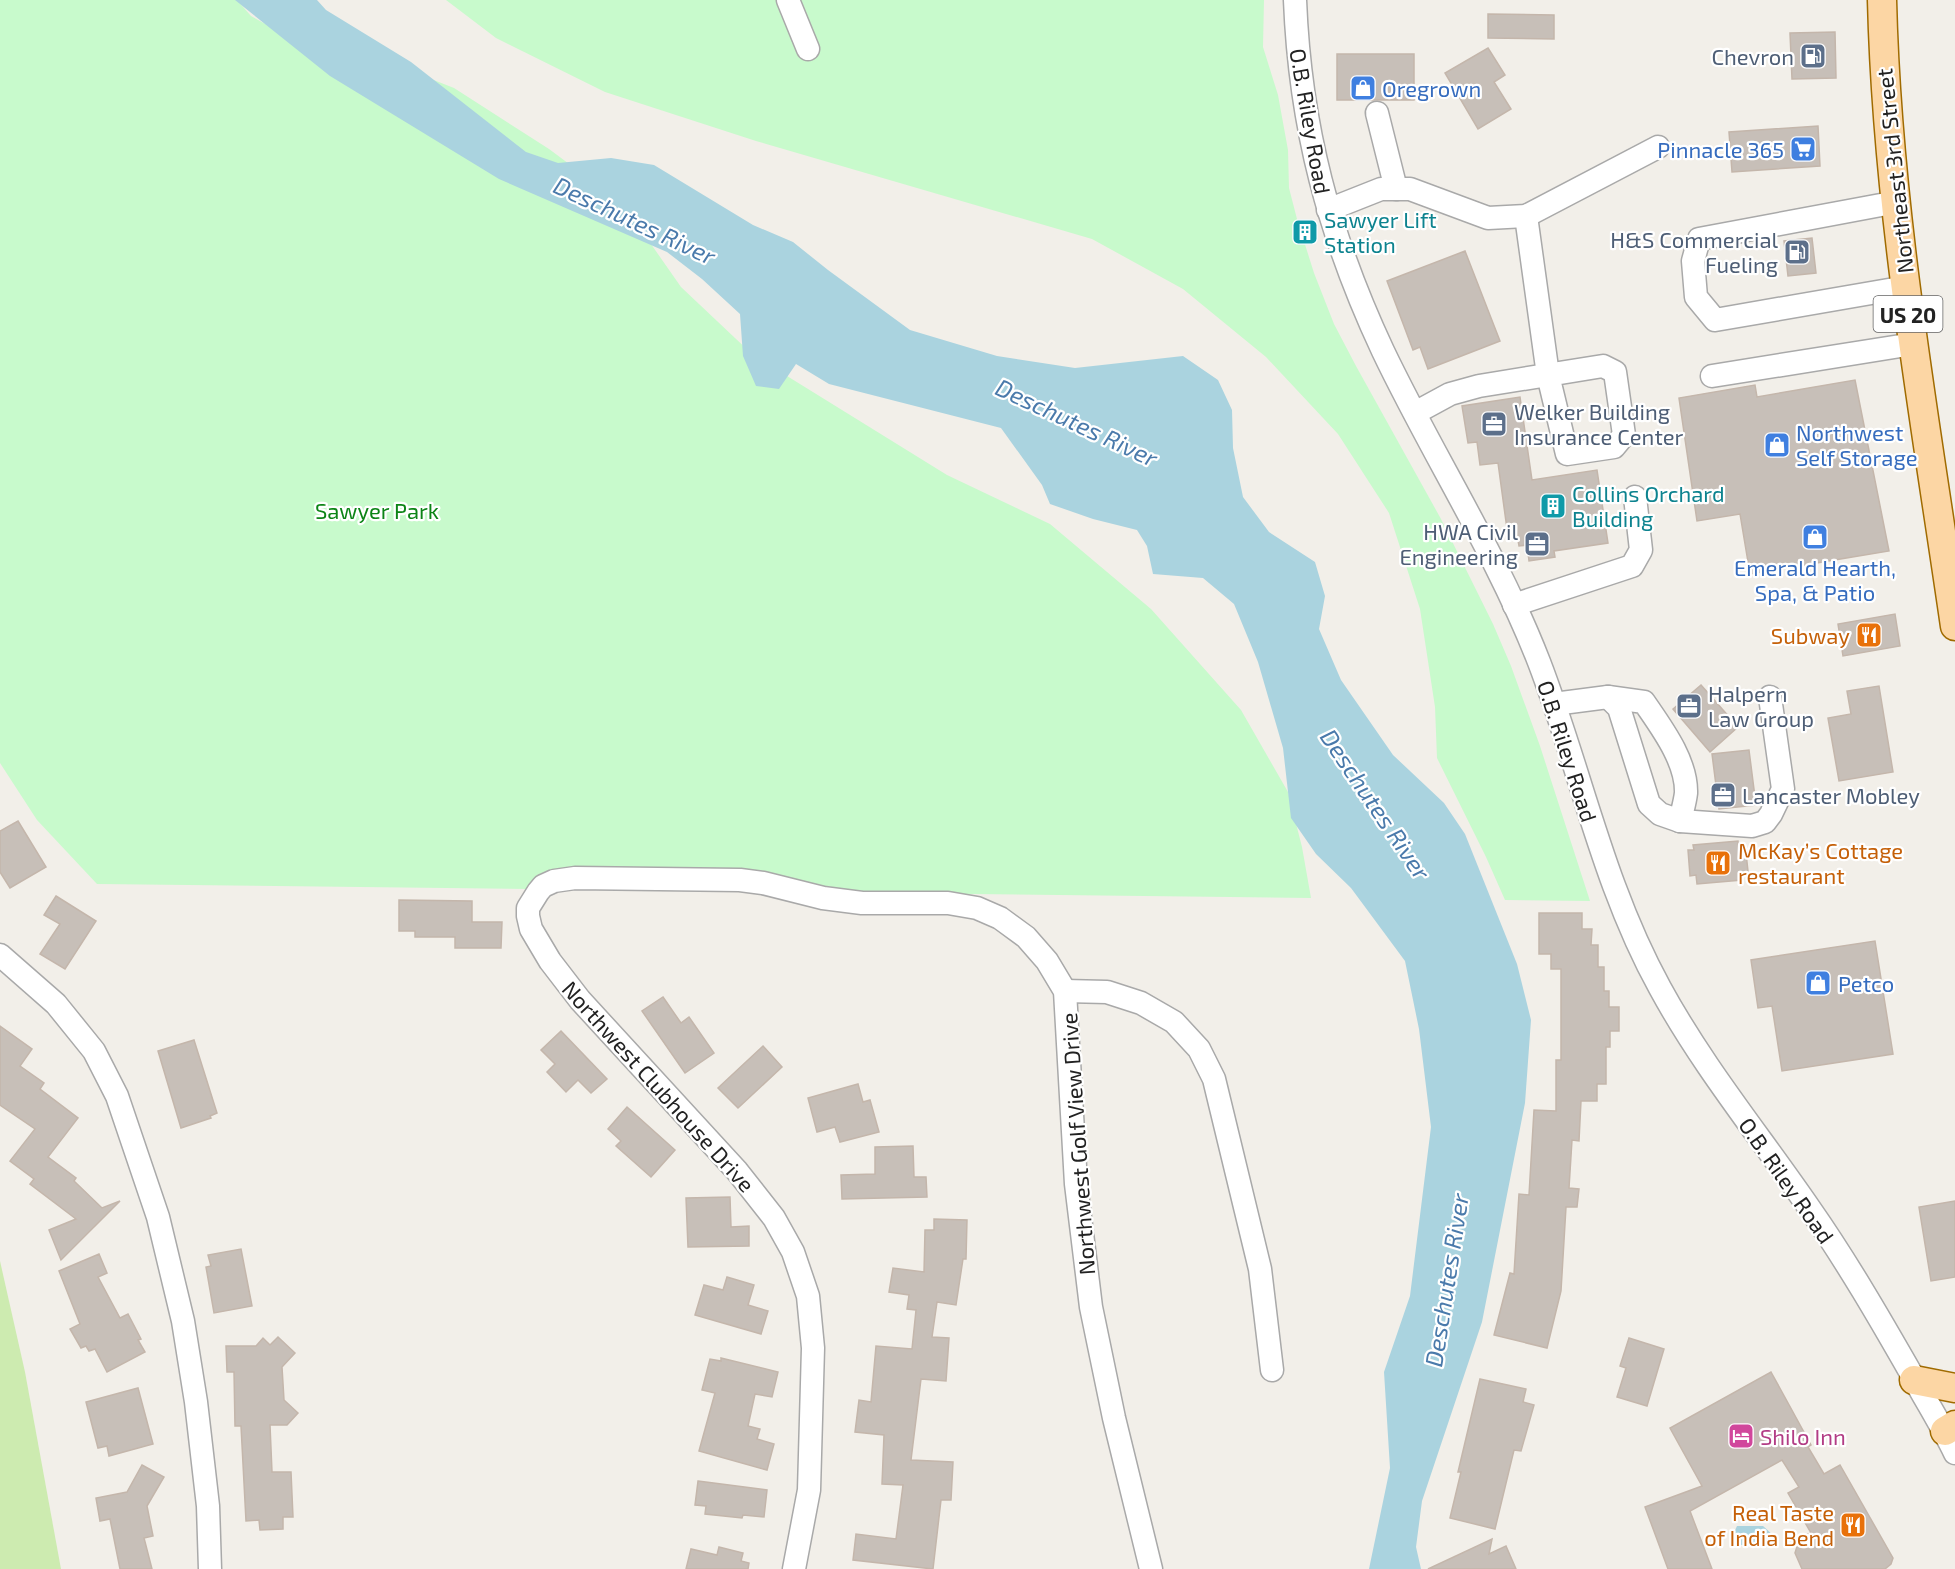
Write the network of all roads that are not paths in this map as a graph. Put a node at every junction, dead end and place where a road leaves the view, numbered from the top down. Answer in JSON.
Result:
{"nodes":[{"id":1,"x":788,"y":0,"type":"edge"},
{"id":2,"x":1295,"y":0,"type":"edge"},
{"id":3,"x":1882,"y":0,"type":"edge"},
{"id":4,"x":808,"y":49,"type":"dead end"},
{"id":5,"x":1377,"y":113,"type":"dead end"},
{"id":6,"x":1658,"y":147,"type":"dead end"},
{"id":7,"x":1396,"y":189,"type":"junction"},
{"id":8,"x":1897,"y":202,"type":"junction"},
{"id":9,"x":1328,"y":210,"type":"junction"},
{"id":10,"x":1526,"y":216,"type":"junction"},
{"id":11,"x":1906,"y":288,"type":"junction"},
{"id":12,"x":1913,"y":344,"type":"junction"},
{"id":13,"x":1712,"y":376,"type":"dead end"},
{"id":14,"x":1415,"y":413,"type":"junction"},
{"id":15,"x":1635,"y":497,"type":"dead end"},
{"id":16,"x":1514,"y":605,"type":"junction"},
{"id":17,"x":1955,"y":626,"type":"edge"},
{"id":18,"x":1608,"y":696,"type":"junction"},
{"id":19,"x":1770,"y":697,"type":"dead end"},
{"id":20,"x":1554,"y":704,"type":"junction"},
{"id":21,"x":1680,"y":821,"type":"junction"},
{"id":22,"x":823,"y":898,"type":"joint"},
{"id":23,"x":0,"y":955,"type":"edge"},
{"id":24,"x":1065,"y":991,"type":"junction"},
{"id":25,"x":1272,"y":1370,"type":"dead end"},
{"id":26,"x":1914,"y":1380,"type":"junction"},
{"id":27,"x":1955,"y":1388,"type":"edge"},
{"id":28,"x":1952,"y":1436,"type":"edge"},
{"id":29,"x":210,"y":1569,"type":"edge"},
{"id":30,"x":794,"y":1569,"type":"edge"},
{"id":31,"x":1150,"y":1569,"type":"edge"}],
"edges":[{"from":1,"to":4,"type":"street"},
{"from":2,"to":9,"type":"street","name":"O.B. Riley Road"},
{"from":3,"to":8,"type":"main road","name":"Northeast 3rd Street","number":"US 20"},
{"from":5,"to":7,"type":"street"},
{"from":6,"to":10,"type":"street"},
{"from":7,"to":9,"type":"street"},
{"from":7,"to":10,"type":"street"},
{"from":8,"to":11,"type":"main road","name":"Northeast 3rd Street","number":"US 20"},
{"from":8,"to":11,"type":"street"},
{"from":9,"to":14,"type":"street","name":"O.B. Riley Road"},
{"from":10,"to":14,"type":"street"},
{"from":11,"to":12,"type":"main road","name":"Northeast 3rd Street","number":"US 20"},
{"from":12,"to":13,"type":"street"},
{"from":12,"to":17,"type":"main road","name":"Northeast 3rd Street","number":"US 20"},
{"from":14,"to":16,"type":"street","name":"O.B. Riley Road"},
{"from":15,"to":16,"type":"street"},
{"from":16,"to":20,"type":"street","name":"O.B. Riley Road"},
{"from":18,"to":20,"type":"street"},
{"from":18,"to":21,"type":"street"},
{"from":18,"to":21,"type":"street"},
{"from":19,"to":21,"type":"street"},
{"from":20,"to":26,"type":"street","name":"O.B. Riley Road"},
{"from":22,"to":24,"type":"street","name":"Northwest Golf View Drive"},
{"from":22,"to":30,"type":"street","name":"Northwest Clubhouse Drive"},
{"from":23,"to":29,"type":"street"},
{"from":24,"to":25,"type":"street"},
{"from":24,"to":31,"type":"street","name":"Northwest Golf View Drive"},
{"from":26,"to":27,"type":"main road"},
{"from":26,"to":28,"type":"street","name":"O.B. Riley Road"}]}
